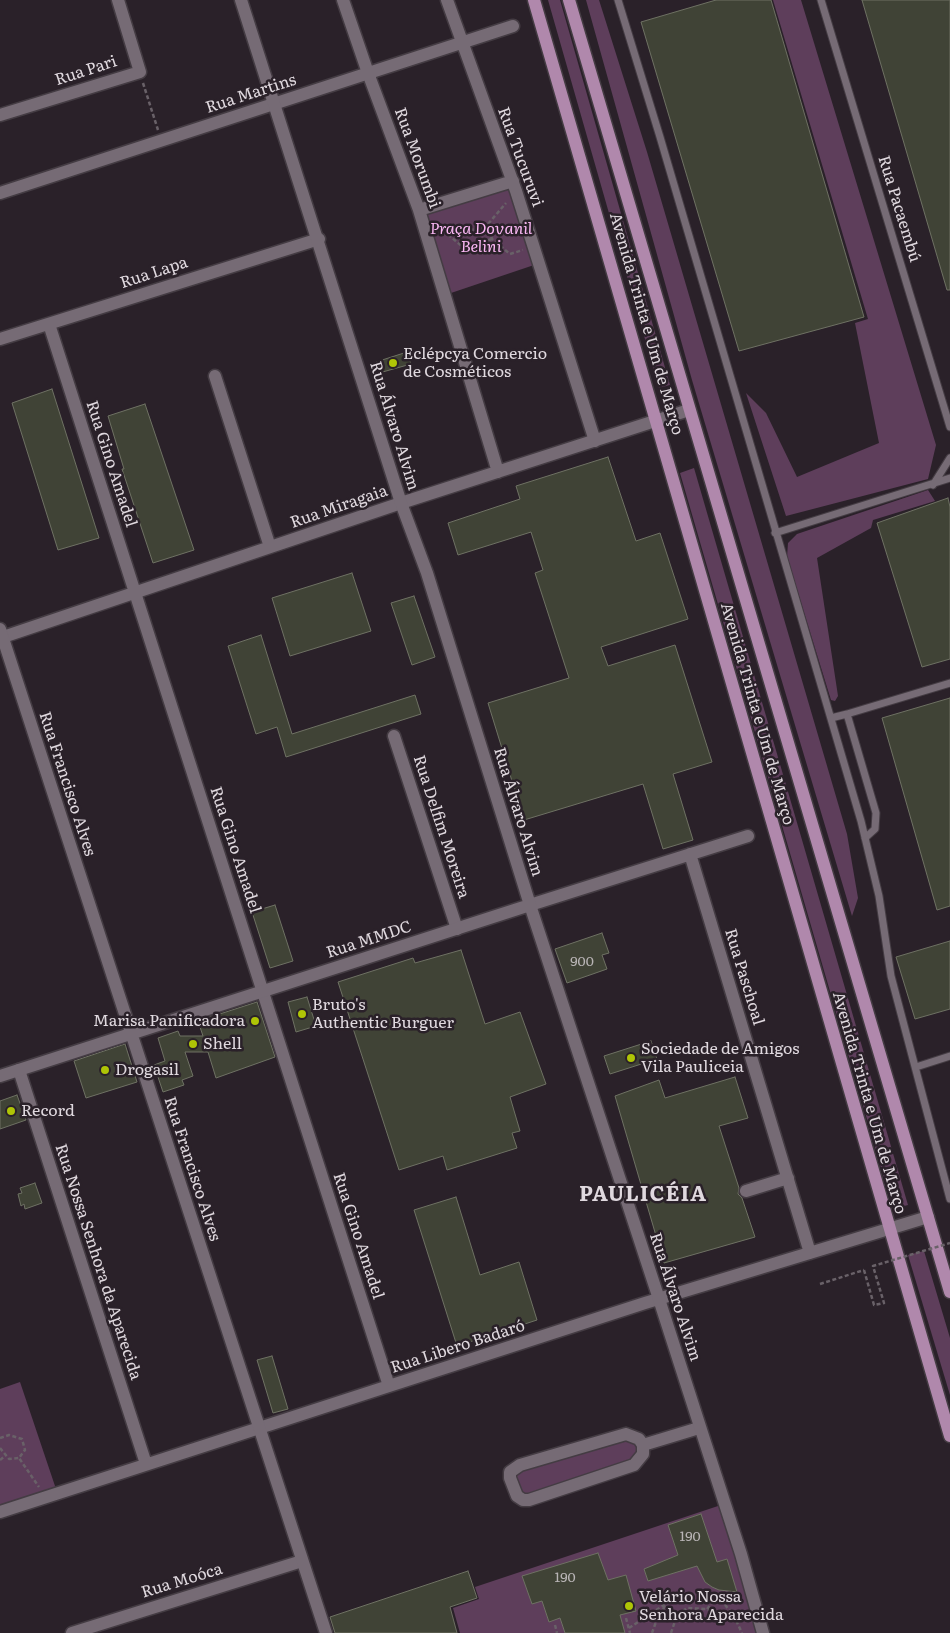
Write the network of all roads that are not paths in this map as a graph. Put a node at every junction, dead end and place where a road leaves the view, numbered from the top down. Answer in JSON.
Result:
{"nodes":[{"id":1,"x":118,"y":0,"type":"edge"},
{"id":2,"x":241,"y":0,"type":"edge"},
{"id":3,"x":343,"y":0,"type":"edge"},
{"id":4,"x":447,"y":0,"type":"edge"},
{"id":5,"x":534,"y":0,"type":"edge"},
{"id":6,"x":569,"y":0,"type":"edge"},
{"id":7,"x":618,"y":0,"type":"edge"},
{"id":8,"x":821,"y":0,"type":"edge"},
{"id":9,"x":513,"y":26,"type":"dead end"},
{"id":10,"x":460,"y":43,"type":"junction"},
{"id":11,"x":368,"y":73,"type":"junction"},
{"id":12,"x":275,"y":103,"type":"junction"},
{"id":13,"x":0,"y":115,"type":"edge"},
{"id":14,"x":514,"y":186,"type":"junction"},
{"id":15,"x":0,"y":193,"type":"edge"},
{"id":16,"x":420,"y":210,"type":"junction"},
{"id":17,"x":319,"y":238,"type":"junction"},
{"id":18,"x":49,"y":324,"type":"junction"},
{"id":19,"x":0,"y":339,"type":"edge"},
{"id":20,"x":215,"y":376,"type":"dead end"},
{"id":21,"x":689,"y":410,"type":"junction"},
{"id":22,"x":657,"y":421,"type":"junction"},
{"id":23,"x":950,"y":426,"type":"edge"},
{"id":24,"x":595,"y":441,"type":"junction"},
{"id":25,"x":950,"y":458,"type":"edge"},
{"id":26,"x":498,"y":472,"type":"junction"},
{"id":27,"x":950,"y":478,"type":"edge"},
{"id":28,"x":933,"y":485,"type":"junction"},
{"id":29,"x":401,"y":503,"type":"junction"},
{"id":30,"x":775,"y":533,"type":"junction"},
{"id":31,"x":270,"y":547,"type":"junction"},
{"id":32,"x":135,"y":593,"type":"junction"},
{"id":33,"x":1,"y":635,"type":"edge"},
{"id":34,"x":950,"y":683,"type":"edge"},
{"id":35,"x":847,"y":714,"type":"junction"},
{"id":36,"x":831,"y":718,"type":"junction"},
{"id":37,"x":394,"y":736,"type":"dead end"},
{"id":38,"x":748,"y":836,"type":"dead end"},
{"id":39,"x":865,"y":838,"type":"junction"},
{"id":40,"x":690,"y":854,"type":"junction"},
{"id":41,"x":530,"y":905,"type":"junction"},
{"id":42,"x":457,"y":929,"type":"junction"},
{"id":43,"x":263,"y":990,"type":"junction"},
{"id":44,"x":131,"y":1032,"type":"junction"},
{"id":45,"x":950,"y":1056,"type":"edge"},
{"id":46,"x":916,"y":1067,"type":"junction"},
{"id":47,"x":19,"y":1070,"type":"junction"},
{"id":48,"x":0,"y":1076,"type":"edge"},
{"id":49,"x":788,"y":1178,"type":"junction"},
{"id":50,"x":746,"y":1191,"type":"dead end"},
{"id":51,"x":950,"y":1199,"type":"edge"},
{"id":52,"x":928,"y":1217,"type":"junction"},
{"id":53,"x":889,"y":1230,"type":"junction"},
{"id":54,"x":810,"y":1253,"type":"junction"},
{"id":55,"x":950,"y":1292,"type":"edge"},
{"id":56,"x":659,"y":1298,"type":"junction"},
{"id":57,"x":389,"y":1386,"type":"junction"},
{"id":58,"x":259,"y":1428,"type":"junction"},
{"id":59,"x":699,"y":1428,"type":"junction"},
{"id":60,"x":950,"y":1436,"type":"edge"},
{"id":61,"x":643,"y":1445,"type":"junction"},
{"id":62,"x":146,"y":1464,"type":"junction"},
{"id":63,"x":0,"y":1512,"type":"edge"},
{"id":64,"x":302,"y":1561,"type":"junction"},
{"id":65,"x":72,"y":1633,"type":"edge"},
{"id":66,"x":326,"y":1633,"type":"edge"},
{"id":67,"x":764,"y":1633,"type":"edge"}],
"edges":[{"from":1,"to":13,"type":"street","name":"Rua Pari"},
{"from":2,"to":12,"type":"street","name":"Rua Álvaro Alvim"},
{"from":3,"to":11,"type":"street","name":"Rua Morumbi"},
{"from":4,"to":10,"type":"street","name":"Rua Tucuruvi"},
{"from":5,"to":22,"type":"main road","name":"Avenida Trinta e Um de Março"},
{"from":6,"to":21,"type":"main road","name":"Avenida Trinta e Um de Março"},
{"from":7,"to":30,"type":"lane"},
{"from":8,"to":23,"type":"lane","name":"Rua Pacaembú"},
{"from":9,"to":10,"type":"street","name":"Rua Martins"},
{"from":10,"to":11,"type":"street","name":"Rua Martins"},
{"from":10,"to":14,"type":"street","name":"Rua Tucuruvi"},
{"from":11,"to":12,"type":"street","name":"Rua Martins"},
{"from":11,"to":16,"type":"street","name":"Rua Morumbi"},
{"from":12,"to":15,"type":"street","name":"Rua Martins"},
{"from":12,"to":17,"type":"street","name":"Rua Álvaro Alvim"},
{"from":14,"to":16,"type":"street"},
{"from":14,"to":24,"type":"street","name":"Rua Tucuruvi"},
{"from":16,"to":26,"type":"street","name":"Rua Morumbi"},
{"from":17,"to":18,"type":"street","name":"Rua Lapa"},
{"from":17,"to":29,"type":"street","name":"Rua Álvaro Alvim"},
{"from":18,"to":19,"type":"street","name":"Rua Lapa"},
{"from":18,"to":32,"type":"street","name":"Rua Gino Amadel"},
{"from":20,"to":31,"type":"street"},
{"from":21,"to":22,"type":"street","name":"Rua Miragaia"},
{"from":21,"to":52,"type":"main road","name":"Avenida Trinta e Um de Março"},
{"from":22,"to":24,"type":"street","name":"Rua Miragaia"},
{"from":22,"to":53,"type":"main road","name":"Avenida Trinta e Um de Março"},
{"from":24,"to":26,"type":"street","name":"Rua Miragaia"},
{"from":25,"to":28,"type":"lane"},
{"from":26,"to":29,"type":"street","name":"Rua Miragaia"},
{"from":27,"to":28,"type":"lane"},
{"from":28,"to":30,"type":"lane"},
{"from":29,"to":31,"type":"street","name":"Rua Miragaia"},
{"from":29,"to":41,"type":"street","name":"Rua Álvaro Alvim"},
{"from":30,"to":36,"type":"lane"},
{"from":31,"to":32,"type":"street","name":"Rua Miragaia"},
{"from":32,"to":33,"type":"street","name":"Rua Miragaia"},
{"from":32,"to":43,"type":"street","name":"Rua Gino Amadel"},
{"from":33,"to":44,"type":"street","name":"Rua Francisco Alves"},
{"from":34,"to":35,"type":"lane"},
{"from":35,"to":36,"type":"lane"},
{"from":35,"to":39,"type":"lane"},
{"from":36,"to":39,"type":"lane"},
{"from":37,"to":42,"type":"street","name":"Rua Delfim Moreira"},
{"from":38,"to":40,"type":"street","name":"Rua MMDC"},
{"from":39,"to":46,"type":"lane"},
{"from":40,"to":41,"type":"street","name":"Rua MMDC"},
{"from":40,"to":49,"type":"street","name":"Rua Paschoal"},
{"from":41,"to":42,"type":"street","name":"Rua MMDC"},
{"from":41,"to":56,"type":"street","name":"Rua Álvaro Alvim"},
{"from":42,"to":43,"type":"street","name":"Rua MMDC"},
{"from":43,"to":44,"type":"street","name":"Rua MMDC"},
{"from":43,"to":57,"type":"street","name":"Rua Gino Amadel"},
{"from":44,"to":47,"type":"street","name":"Rua MMDC"},
{"from":44,"to":58,"type":"street","name":"Rua Francisco Alves"},
{"from":45,"to":46,"type":"lane"},
{"from":46,"to":51,"type":"lane"},
{"from":47,"to":48,"type":"street","name":"Rua MMDC"},
{"from":47,"to":62,"type":"street","name":"Rua Nossa Senhora da Aparecida"},
{"from":49,"to":50,"type":"street"},
{"from":49,"to":54,"type":"street","name":"Rua Paschoal"},
{"from":52,"to":53,"type":"street","name":"Rua Libero Badaró"},
{"from":52,"to":55,"type":"main road","name":"Avenida Trinta e Um de Março"},
{"from":53,"to":54,"type":"street","name":"Rua Libero Badaró"},
{"from":53,"to":60,"type":"main road","name":"Avenida Trinta e Um de Março"},
{"from":54,"to":56,"type":"street","name":"Rua Libero Badaró"},
{"from":56,"to":57,"type":"street","name":"Rua Libero Badaró"},
{"from":56,"to":59,"type":"street","name":"Rua Álvaro Alvim"},
{"from":57,"to":58,"type":"street","name":"Rua Libero Badaró"},
{"from":58,"to":62,"type":"street","name":"Rua Libero Badaró"},
{"from":58,"to":64,"type":"street","name":"Rua Francisco Alves"},
{"from":59,"to":61,"type":"street"},
{"from":59,"to":67,"type":"street","name":"Rua Álvaro Alvim"},
{"from":61,"to":61,"type":"street"},
{"from":62,"to":63,"type":"street","name":"Rua Libero Badaró"},
{"from":64,"to":65,"type":"street","name":"Rua Moóca"},
{"from":64,"to":66,"type":"street","name":"Rua Francisco Alves"}]}
